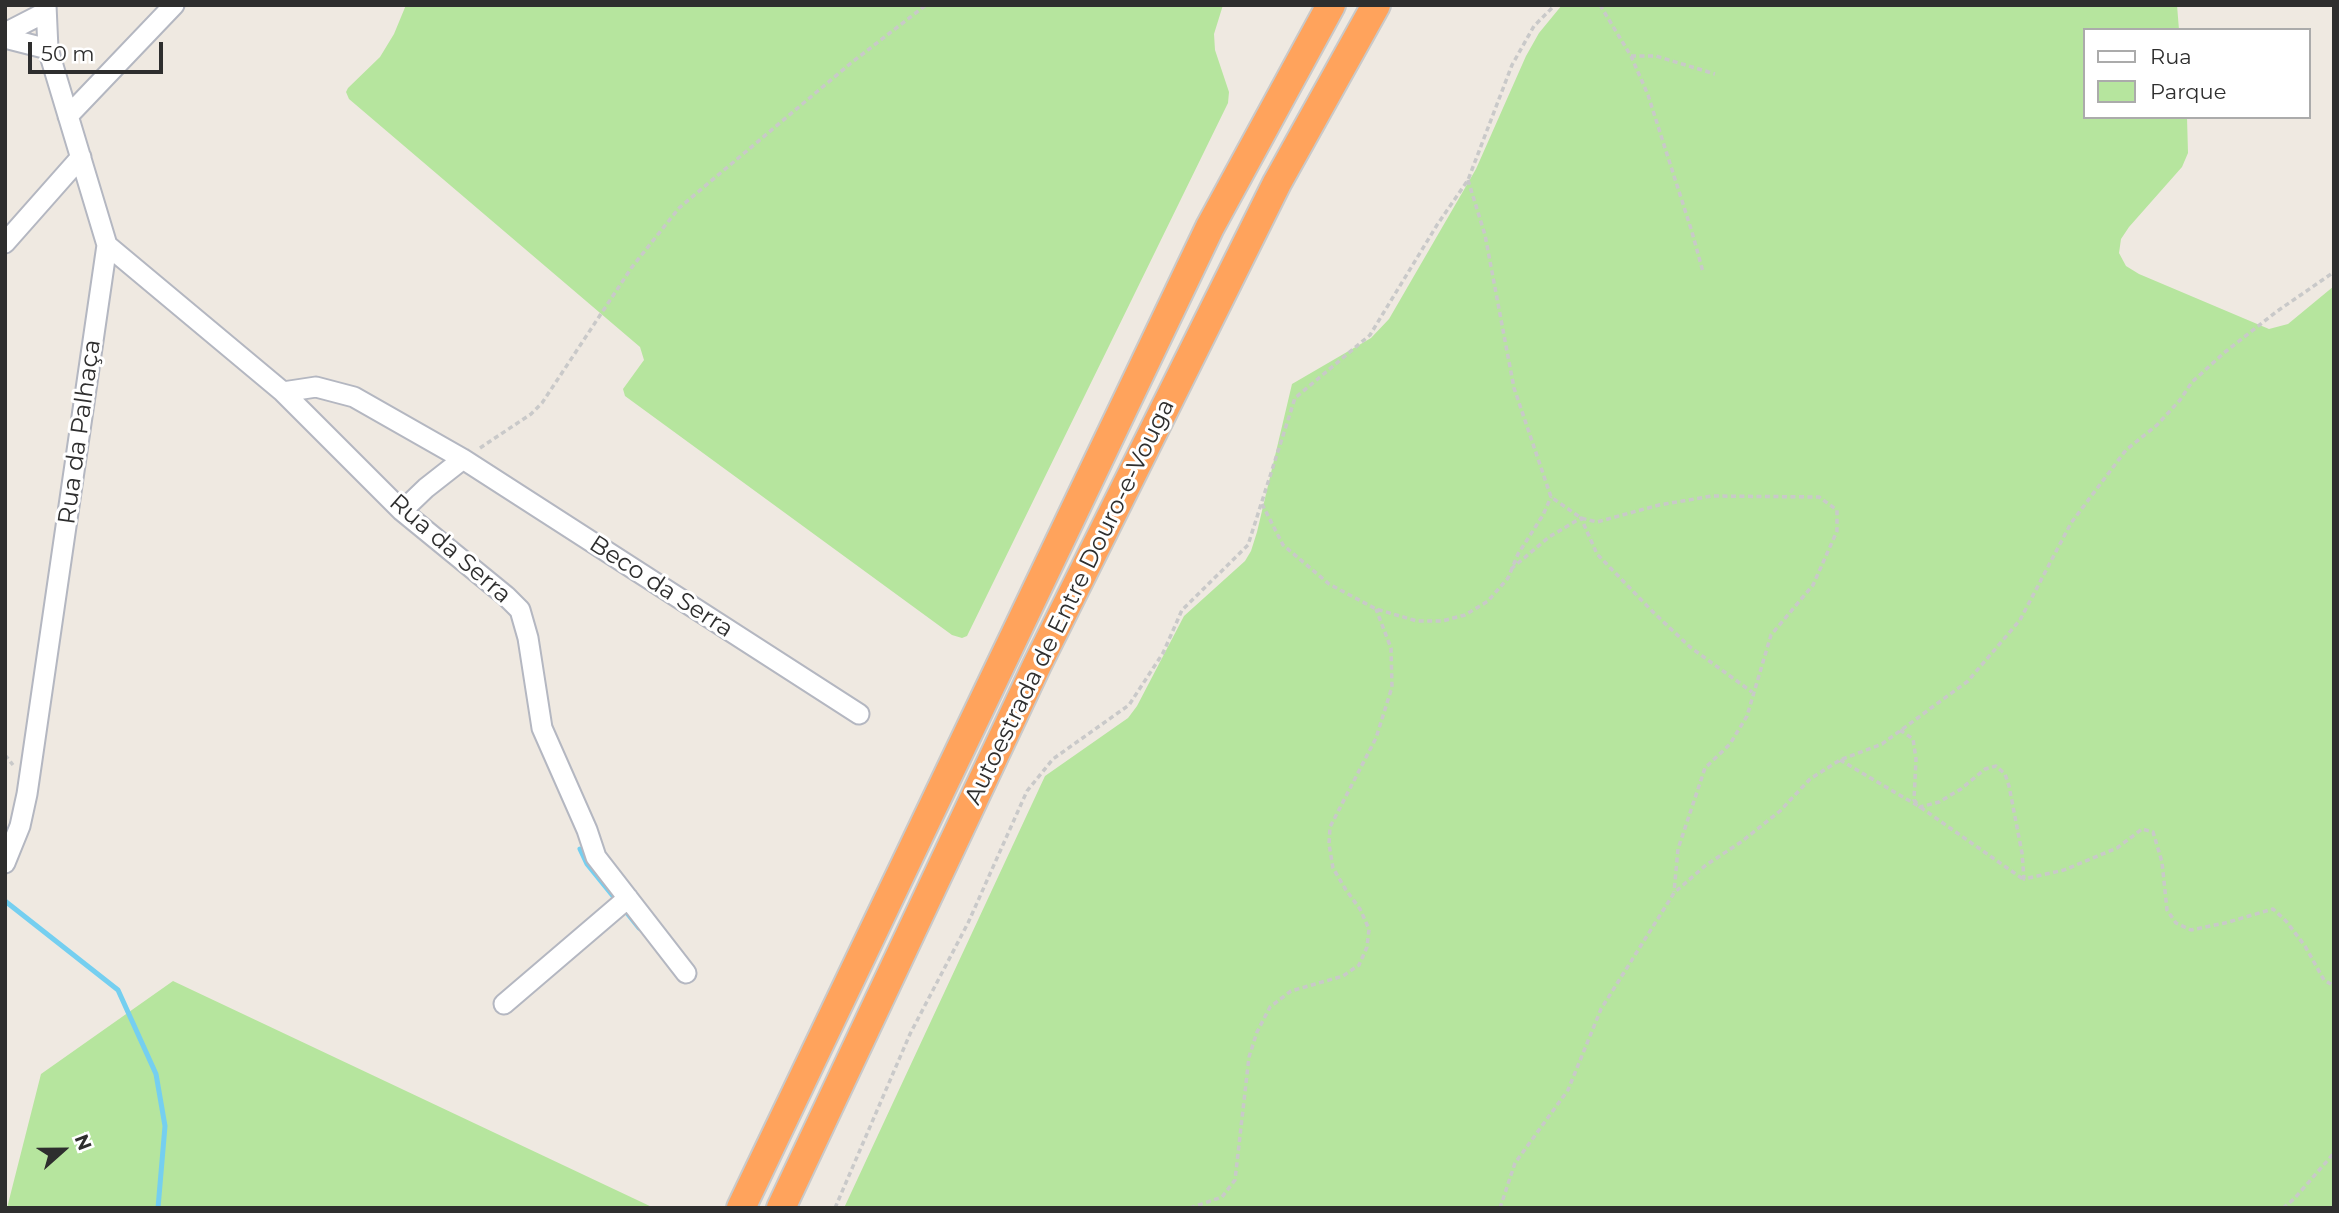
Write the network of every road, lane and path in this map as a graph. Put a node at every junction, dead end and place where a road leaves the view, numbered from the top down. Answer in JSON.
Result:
{"nodes":[{"id":1,"x":174,"y":5,"type":"edge"},
{"id":2,"x":926,"y":5,"type":"edge"},
{"id":3,"x":1331,"y":5,"type":"edge"},
{"id":4,"x":1376,"y":5,"type":"edge"},
{"id":5,"x":1555,"y":5,"type":"edge"},
{"id":6,"x":1600,"y":5,"type":"edge"},
{"id":7,"x":46,"y":9,"type":"edge"},
{"id":8,"x":5,"y":35,"type":"edge"},
{"id":9,"x":48,"y":49,"type":"junction"},
{"id":10,"x":1632,"y":56,"type":"junction"},
{"id":11,"x":1715,"y":74,"type":"dead end"},
{"id":12,"x":68,"y":116,"type":"junction"},
{"id":13,"x":81,"y":157,"type":"junction"},
{"id":14,"x":1468,"y":180,"type":"junction"},
{"id":15,"x":5,"y":243,"type":"edge"},
{"id":16,"x":107,"y":245,"type":"junction"},
{"id":17,"x":1703,"y":272,"type":"dead end"},
{"id":18,"x":2334,"y":272,"type":"edge"},
{"id":19,"x":283,"y":392,"type":"junction"},
{"id":20,"x":463,"y":459,"type":"junction"},
{"id":21,"x":1551,"y":496,"type":"junction"},
{"id":22,"x":1261,"y":502,"type":"junction"},
{"id":23,"x":402,"y":511,"type":"junction"},
{"id":24,"x":1581,"y":518,"type":"junction"},
{"id":25,"x":1511,"y":570,"type":"junction"},
{"id":26,"x":1376,"y":609,"type":"junction"},
{"id":27,"x":1752,"y":692,"type":"junction"},
{"id":28,"x":859,"y":715,"type":"dead end"},
{"id":29,"x":1900,"y":730,"type":"junction"},
{"id":30,"x":1840,"y":760,"type":"junction"},
{"id":31,"x":1920,"y":807,"type":"junction"},
{"id":32,"x":5,"y":863,"type":"edge"},
{"id":33,"x":2024,"y":879,"type":"junction"},
{"id":34,"x":1674,"y":893,"type":"junction"},
{"id":35,"x":628,"y":898,"type":"junction"},
{"id":36,"x":686,"y":973,"type":"dead end"},
{"id":37,"x":2334,"y":986,"type":"edge"},
{"id":38,"x":504,"y":1004,"type":"dead end"},
{"id":39,"x":2334,"y":1153,"type":"edge"},
{"id":40,"x":741,"y":1208,"type":"edge"},
{"id":41,"x":781,"y":1208,"type":"edge"},
{"id":42,"x":835,"y":1208,"type":"edge"},
{"id":43,"x":1190,"y":1208,"type":"edge"},
{"id":44,"x":1500,"y":1208,"type":"edge"},
{"id":45,"x":2283,"y":1208,"type":"edge"}],
"edges":[{"from":1,"to":12,"type":"street"},
{"from":2,"to":20,"type":"path"},
{"from":3,"to":40,"type":"highway","name":"Autoestrada de Entre Douro-e-Vouga"},
{"from":4,"to":41,"type":"highway","name":"Autoestrada de Entre Douro-e-Vouga"},
{"from":5,"to":14,"type":"path"},
{"from":6,"to":10,"type":"path"},
{"from":7,"to":8,"type":"street"},
{"from":7,"to":9,"type":"street","name":"Rua da Palhaça"},
{"from":8,"to":9,"type":"street"},
{"from":9,"to":12,"type":"street","name":"Rua da Palhaça"},
{"from":10,"to":11,"type":"path"},
{"from":10,"to":17,"type":"path"},
{"from":12,"to":13,"type":"street","name":"Rua da Palhaça"},
{"from":13,"to":15,"type":"street"},
{"from":13,"to":16,"type":"street","name":"Rua da Palhaça"},
{"from":14,"to":21,"type":"path"},
{"from":14,"to":22,"type":"path"},
{"from":16,"to":19,"type":"street","name":"Rua da Serra"},
{"from":16,"to":32,"type":"street","name":"Rua da Palhaça"},
{"from":18,"to":29,"type":"path"},
{"from":19,"to":20,"type":"street","name":"Beco da Serra"},
{"from":19,"to":23,"type":"street","name":"Rua da Serra"},
{"from":20,"to":23,"type":"street"},
{"from":20,"to":28,"type":"street","name":"Beco da Serra"},
{"from":21,"to":24,"type":"path"},
{"from":21,"to":25,"type":"path"},
{"from":22,"to":26,"type":"path"},
{"from":22,"to":42,"type":"path"},
{"from":23,"to":35,"type":"street","name":"Rua da Serra"},
{"from":24,"to":25,"type":"path"},
{"from":24,"to":27,"type":"path"},
{"from":24,"to":27,"type":"path"},
{"from":25,"to":26,"type":"path"},
{"from":26,"to":43,"type":"path"},
{"from":27,"to":34,"type":"path"},
{"from":29,"to":30,"type":"path"},
{"from":29,"to":31,"type":"path"},
{"from":30,"to":31,"type":"path"},
{"from":30,"to":34,"type":"path"},
{"from":31,"to":33,"type":"path"},
{"from":31,"to":33,"type":"path"},
{"from":33,"to":37,"type":"path"},
{"from":34,"to":44,"type":"path"},
{"from":35,"to":36,"type":"street","name":"Rua da Serra"},
{"from":35,"to":38,"type":"street"},
{"from":39,"to":45,"type":"path"}]}
